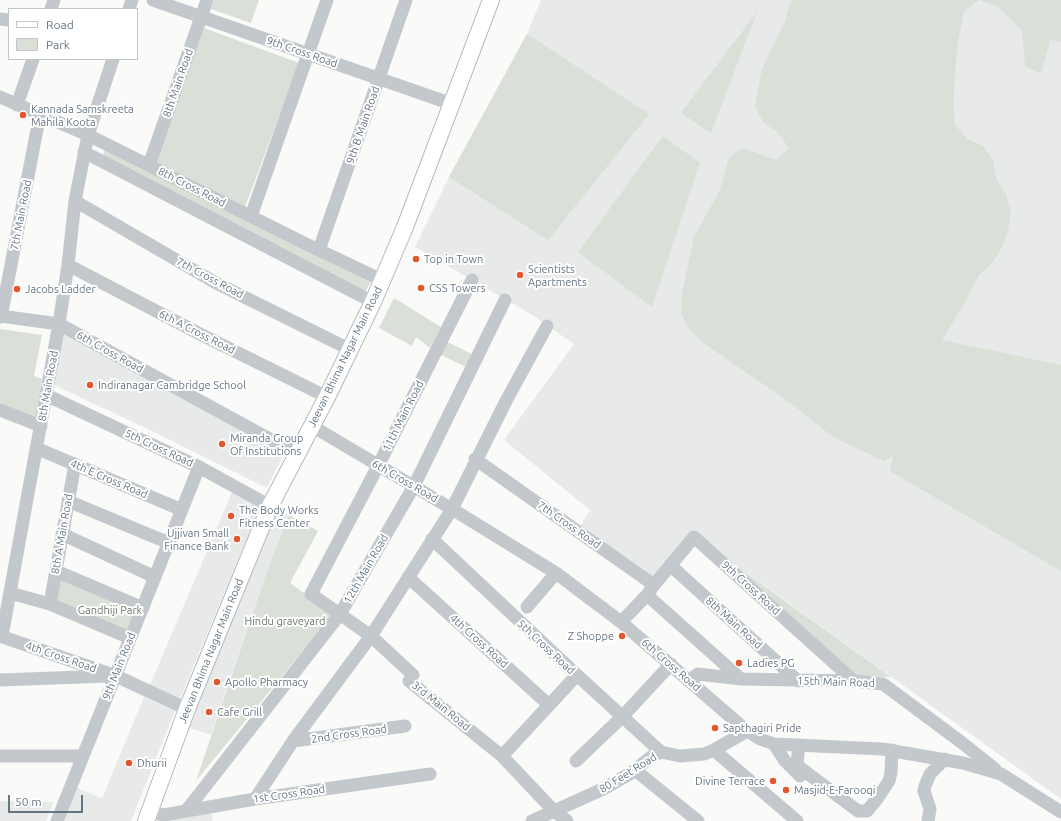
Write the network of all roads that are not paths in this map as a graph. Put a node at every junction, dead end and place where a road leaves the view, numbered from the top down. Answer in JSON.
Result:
{"nodes":[{"id":1,"x":153,"y":0,"type":"edge"},
{"id":2,"x":207,"y":0,"type":"edge"},
{"id":3,"x":328,"y":0,"type":"edge"},
{"id":4,"x":406,"y":0,"type":"edge"},
{"id":5,"x":491,"y":0,"type":"edge"},
{"id":6,"x":201,"y":17,"type":"junction"},
{"id":7,"x":308,"y":54,"type":"junction"},
{"id":8,"x":33,"y":60,"type":"edge"},
{"id":9,"x":112,"y":60,"type":"edge"},
{"id":10,"x":379,"y":78,"type":"junction"},
{"id":11,"x":0,"y":97,"type":"edge"},
{"id":12,"x":17,"y":104,"type":"junction"},
{"id":13,"x":452,"y":104,"type":"junction"},
{"id":14,"x":40,"y":114,"type":"junction"},
{"id":15,"x":88,"y":135,"type":"junction"},
{"id":16,"x":84,"y":152,"type":"junction"},
{"id":17,"x":149,"y":165,"type":"junction"},
{"id":18,"x":75,"y":201,"type":"junction"},
{"id":19,"x":251,"y":216,"type":"junction"},
{"id":20,"x":304,"y":243,"type":"junction"},
{"id":21,"x":319,"y":250,"type":"junction"},
{"id":22,"x":278,"y":252,"type":"junction"},
{"id":23,"x":68,"y":265,"type":"junction"},
{"id":24,"x":382,"y":280,"type":"junction"},
{"id":25,"x":472,"y":280,"type":"dead end"},
{"id":26,"x":505,"y":300,"type":"dead end"},
{"id":27,"x":373,"y":302,"type":"junction"},
{"id":28,"x":1,"y":316,"type":"edge"},
{"id":29,"x":59,"y":324,"type":"junction"},
{"id":30,"x":548,"y":326,"type":"dead end"},
{"id":31,"x":349,"y":349,"type":"junction"},
{"id":32,"x":46,"y":395,"type":"junction"},
{"id":33,"x":327,"y":397,"type":"junction"},
{"id":34,"x":0,"y":410,"type":"edge"},
{"id":35,"x":41,"y":426,"type":"junction"},
{"id":36,"x":312,"y":426,"type":"junction"},
{"id":37,"x":36,"y":448,"type":"junction"},
{"id":38,"x":297,"y":454,"type":"junction"},
{"id":39,"x":475,"y":459,"type":"junction"},
{"id":40,"x":75,"y":464,"type":"junction"},
{"id":41,"x":378,"y":466,"type":"junction"},
{"id":42,"x":199,"y":467,"type":"junction"},
{"id":43,"x":414,"y":486,"type":"junction"},
{"id":44,"x":68,"y":501,"type":"junction"},
{"id":45,"x":270,"y":506,"type":"junction"},
{"id":46,"x":452,"y":509,"type":"junction"},
{"id":47,"x":182,"y":510,"type":"junction"},
{"id":48,"x":62,"y":534,"type":"junction"},
{"id":49,"x":432,"y":539,"type":"junction"},
{"id":50,"x":169,"y":542,"type":"junction"},
{"id":51,"x":670,"y":565,"type":"junction"},
{"id":52,"x":56,"y":571,"type":"junction"},
{"id":53,"x":556,"y":573,"type":"junction"},
{"id":54,"x":155,"y":577,"type":"junction"},
{"id":55,"x":408,"y":577,"type":"junction"},
{"id":56,"x":650,"y":590,"type":"junction"},
{"id":57,"x":10,"y":593,"type":"junction"},
{"id":58,"x":311,"y":594,"type":"joint"},
{"id":59,"x":50,"y":604,"type":"junction"},
{"id":60,"x":527,"y":607,"type":"dead end"},
{"id":61,"x":143,"y":608,"type":"junction"},
{"id":62,"x":340,"y":614,"type":"junction"},
{"id":63,"x":621,"y":622,"type":"junction"},
{"id":64,"x":1,"y":636,"type":"edge"},
{"id":65,"x":371,"y":636,"type":"junction"},
{"id":66,"x":130,"y":638,"type":"junction"},
{"id":67,"x":671,"y":664,"type":"junction"},
{"id":68,"x":577,"y":675,"type":"junction"},
{"id":69,"x":116,"y":676,"type":"junction"},
{"id":70,"x":741,"y":679,"type":"junction"},
{"id":71,"x":0,"y":680,"type":"edge"},
{"id":72,"x":690,"y":680,"type":"junction"},
{"id":73,"x":798,"y":681,"type":"junction"},
{"id":74,"x":854,"y":681,"type":"junction"},
{"id":75,"x":549,"y":705,"type":"junction"},
{"id":76,"x":187,"y":709,"type":"junction"},
{"id":77,"x":622,"y":717,"type":"junction"},
{"id":78,"x":405,"y":726,"type":"dead end"},
{"id":79,"x":747,"y":731,"type":"junction"},
{"id":80,"x":293,"y":741,"type":"junction"},
{"id":81,"x":774,"y":744,"type":"junction"},
{"id":82,"x":799,"y":745,"type":"junction"},
{"id":83,"x":714,"y":750,"type":"junction"},
{"id":84,"x":892,"y":750,"type":"junction"},
{"id":85,"x":662,"y":752,"type":"junction"},
{"id":86,"x":0,"y":756,"type":"edge"},
{"id":87,"x":84,"y":756,"type":"junction"},
{"id":88,"x":502,"y":756,"type":"junction"},
{"id":89,"x":945,"y":759,"type":"junction"},
{"id":90,"x":576,"y":761,"type":"dead end"},
{"id":91,"x":635,"y":770,"type":"junction"},
{"id":92,"x":430,"y":774,"type":"dead end"},
{"id":93,"x":1001,"y":774,"type":"junction"},
{"id":94,"x":255,"y":799,"type":"junction"},
{"id":95,"x":186,"y":811,"type":"junction"},
{"id":96,"x":554,"y":811,"type":"junction"},
{"id":97,"x":1061,"y":812,"type":"edge"},
{"id":98,"x":148,"y":817,"type":"edge"},
{"id":99,"x":57,"y":821,"type":"edge"},
{"id":100,"x":532,"y":821,"type":"edge"},
{"id":101,"x":567,"y":821,"type":"edge"},
{"id":102,"x":698,"y":821,"type":"edge"},
{"id":103,"x":796,"y":821,"type":"edge"},
{"id":104,"x":859,"y":821,"type":"edge"},
{"id":105,"x":928,"y":821,"type":"edge"}],
"edges":[{"from":1,"to":6,"type":"street","name":"9th Cross Road"},
{"from":2,"to":6,"type":"street","name":"8th Main Road"},
{"from":3,"to":7,"type":"street"},
{"from":4,"to":10,"type":"street","name":"9th B Main Road"},
{"from":5,"to":13,"type":"main road","name":"Jeevan Bhima Nagar Main Road"},
{"from":6,"to":7,"type":"street","name":"9th Cross Road"},
{"from":6,"to":17,"type":"street","name":"8th Main Road"},
{"from":7,"to":10,"type":"street","name":"9th Cross Road"},
{"from":7,"to":19,"type":"street"},
{"from":8,"to":12,"type":"street"},
{"from":9,"to":15,"type":"street"},
{"from":10,"to":13,"type":"street","name":"9th Cross Road"},
{"from":10,"to":21,"type":"street","name":"9th B Main Road"},
{"from":11,"to":12,"type":"street","name":"8th Cross Road"},
{"from":12,"to":14,"type":"street","name":"8th Cross Road"},
{"from":13,"to":24,"type":"main road","name":"Jeevan Bhima Nagar Main Road"},
{"from":14,"to":15,"type":"street","name":"8th Cross Road"},
{"from":14,"to":28,"type":"street","name":"7th Main Road"},
{"from":15,"to":16,"type":"street","name":"8th Main Road"},
{"from":15,"to":17,"type":"street","name":"8th Cross Road"},
{"from":16,"to":18,"type":"street","name":"8th Main Road"},
{"from":16,"to":22,"type":"street"},
{"from":17,"to":19,"type":"street","name":"8th Cross Road"},
{"from":18,"to":23,"type":"street","name":"8th Main Road"},
{"from":18,"to":31,"type":"street","name":"7th Cross Road"},
{"from":19,"to":20,"type":"street","name":"8th Cross Road"},
{"from":20,"to":21,"type":"street","name":"8th Cross Road"},
{"from":20,"to":22,"type":"street"},
{"from":21,"to":24,"type":"street","name":"8th Cross Road"},
{"from":22,"to":27,"type":"street"},
{"from":23,"to":29,"type":"street","name":"8th Main Road"},
{"from":23,"to":33,"type":"street","name":"6th A Cross Road"},
{"from":24,"to":27,"type":"main road","name":"Jeevan Bhima Nagar Main Road"},
{"from":25,"to":41,"type":"street","name":"11th Main Road"},
{"from":26,"to":43,"type":"street","name":"12th Main Road"},
{"from":27,"to":31,"type":"main road","name":"Jeevan Bhima Nagar Main Road"},
{"from":28,"to":29,"type":"street","name":"6th Cross Road"},
{"from":29,"to":32,"type":"street","name":"8th Main Road"},
{"from":29,"to":38,"type":"street","name":"6th Cross Road"},
{"from":30,"to":39,"type":"street"},
{"from":31,"to":33,"type":"main road","name":"Jeevan Bhima Nagar Main Road"},
{"from":32,"to":35,"type":"street","name":"8th Main Road"},
{"from":32,"to":42,"type":"street","name":"5th Cross Road"},
{"from":33,"to":36,"type":"main road","name":"Jeevan Bhima Nagar Main Road"},
{"from":34,"to":35,"type":"street"},
{"from":35,"to":37,"type":"street","name":"8th Main Road"},
{"from":36,"to":38,"type":"main road","name":"Jeevan Bhima Nagar Main Road"},
{"from":36,"to":41,"type":"street","name":"6th Cross Road"},
{"from":37,"to":40,"type":"street","name":"4th E Cross Road"},
{"from":37,"to":57,"type":"street","name":"8th Main Road"},
{"from":38,"to":45,"type":"main road","name":"Jeevan Bhima Nagar Main Road"},
{"from":39,"to":46,"type":"street"},
{"from":39,"to":56,"type":"street","name":"7th Cross Road"},
{"from":40,"to":44,"type":"street","name":"8th A Main Road"},
{"from":40,"to":47,"type":"street","name":"4th E Cross Road"},
{"from":41,"to":43,"type":"street","name":"6th Cross Road"},
{"from":41,"to":58,"type":"street","name":"11th Main Road"},
{"from":42,"to":45,"type":"street","name":"5th Cross Road"},
{"from":42,"to":47,"type":"street","name":"9th Main Road"},
{"from":43,"to":46,"type":"street","name":"6th Cross Road"},
{"from":43,"to":62,"type":"street","name":"12th Main Road"},
{"from":44,"to":48,"type":"street","name":"8th A Main Road"},
{"from":44,"to":50,"type":"street"},
{"from":45,"to":76,"type":"main road","name":"Jeevan Bhima Nagar Main Road"},
{"from":46,"to":49,"type":"street"},
{"from":46,"to":53,"type":"street","name":"6th Cross Road"},
{"from":47,"to":50,"type":"street","name":"9th Main Road"},
{"from":48,"to":52,"type":"street","name":"8th A Main Road"},
{"from":48,"to":54,"type":"street"},
{"from":49,"to":55,"type":"street"},
{"from":49,"to":68,"type":"street","name":"5th Cross Road"},
{"from":50,"to":54,"type":"street","name":"9th Main Road"},
{"from":51,"to":56,"type":"street","name":"9th Cross Road"},
{"from":51,"to":73,"type":"street","name":"8th Main Road"},
{"from":51,"to":74,"type":"street","name":"9th Cross Road"},
{"from":52,"to":59,"type":"street","name":"8th A Main Road"},
{"from":52,"to":61,"type":"street"},
{"from":53,"to":60,"type":"street"},
{"from":53,"to":63,"type":"street","name":"6th Cross Road"},
{"from":54,"to":61,"type":"street","name":"9th Main Road"},
{"from":55,"to":65,"type":"street"},
{"from":55,"to":75,"type":"street","name":"4th Cross Road"},
{"from":56,"to":63,"type":"street"},
{"from":56,"to":70,"type":"street","name":"7th Cross Road"},
{"from":57,"to":59,"type":"street"},
{"from":57,"to":64,"type":"street","name":"8th Main Road"},
{"from":58,"to":62,"type":"street","name":"3rd Main Road"},
{"from":59,"to":66,"type":"street"},
{"from":61,"to":66,"type":"street","name":"9th Main Road"},
{"from":62,"to":65,"type":"street","name":"3rd Main Road"},
{"from":62,"to":95,"type":"street","name":"12th Main Road"},
{"from":63,"to":67,"type":"street","name":"6th Cross Road"},
{"from":64,"to":69,"type":"street","name":"4th Cross Road"},
{"from":65,"to":80,"type":"street"},
{"from":65,"to":88,"type":"street","name":"3rd Main Road"},
{"from":66,"to":69,"type":"street","name":"9th Main Road"},
{"from":67,"to":72,"type":"street","name":"6th Cross Road"},
{"from":67,"to":77,"type":"street"},
{"from":68,"to":75,"type":"street"},
{"from":68,"to":77,"type":"street","name":"5th Cross Road"},
{"from":69,"to":71,"type":"street"},
{"from":69,"to":76,"type":"street","name":"4th Cross Road"},
{"from":69,"to":87,"type":"street","name":"9th Main Road"},
{"from":70,"to":72,"type":"street","name":"15th Main Road"},
{"from":70,"to":73,"type":"street","name":"15th Main Road"},
{"from":72,"to":79,"type":"street","name":"6th Cross Road"},
{"from":73,"to":74,"type":"street","name":"15th Main Road"},
{"from":74,"to":93,"type":"street","name":"15th Main Road"},
{"from":75,"to":88,"type":"street"},
{"from":76,"to":98,"type":"main road","name":"Jeevan Bhima Nagar Main Road"},
{"from":77,"to":85,"type":"street","name":"5th Cross Road"},
{"from":77,"to":90,"type":"street"},
{"from":78,"to":80,"type":"street","name":"2nd Cross Road"},
{"from":79,"to":81,"type":"street","name":"6th Cross Road"},
{"from":79,"to":83,"type":"street","name":"80 Feet Road"},
{"from":80,"to":94,"type":"street"},
{"from":81,"to":82,"type":"street","name":"6th Cross Road"},
{"from":81,"to":104,"type":"street"},
{"from":82,"to":84,"type":"street","name":"6th Cross Road"},
{"from":82,"to":84,"type":"street"},
{"from":83,"to":85,"type":"street","name":"80 Feet Road"},
{"from":83,"to":103,"type":"street"},
{"from":84,"to":89,"type":"street","name":"6th Cross Road"},
{"from":85,"to":91,"type":"street","name":"80 Feet Road"},
{"from":86,"to":87,"type":"street"},
{"from":87,"to":99,"type":"street","name":"9th Main Road"},
{"from":88,"to":96,"type":"street","name":"3rd Main Road"},
{"from":89,"to":93,"type":"street","name":"6th Cross Road"},
{"from":89,"to":105,"type":"street"},
{"from":91,"to":96,"type":"street","name":"80 Feet Road"},
{"from":91,"to":102,"type":"street"},
{"from":92,"to":94,"type":"street","name":"1st Cross Road"},
{"from":93,"to":97,"type":"street","name":"6th Cross Road"},
{"from":94,"to":95,"type":"street","name":"1st Cross Road"},
{"from":95,"to":98,"type":"street","name":"1st Cross Road"},
{"from":96,"to":100,"type":"street","name":"80 Feet Road"},
{"from":96,"to":101,"type":"street","name":"3rd Main Road"}]}
